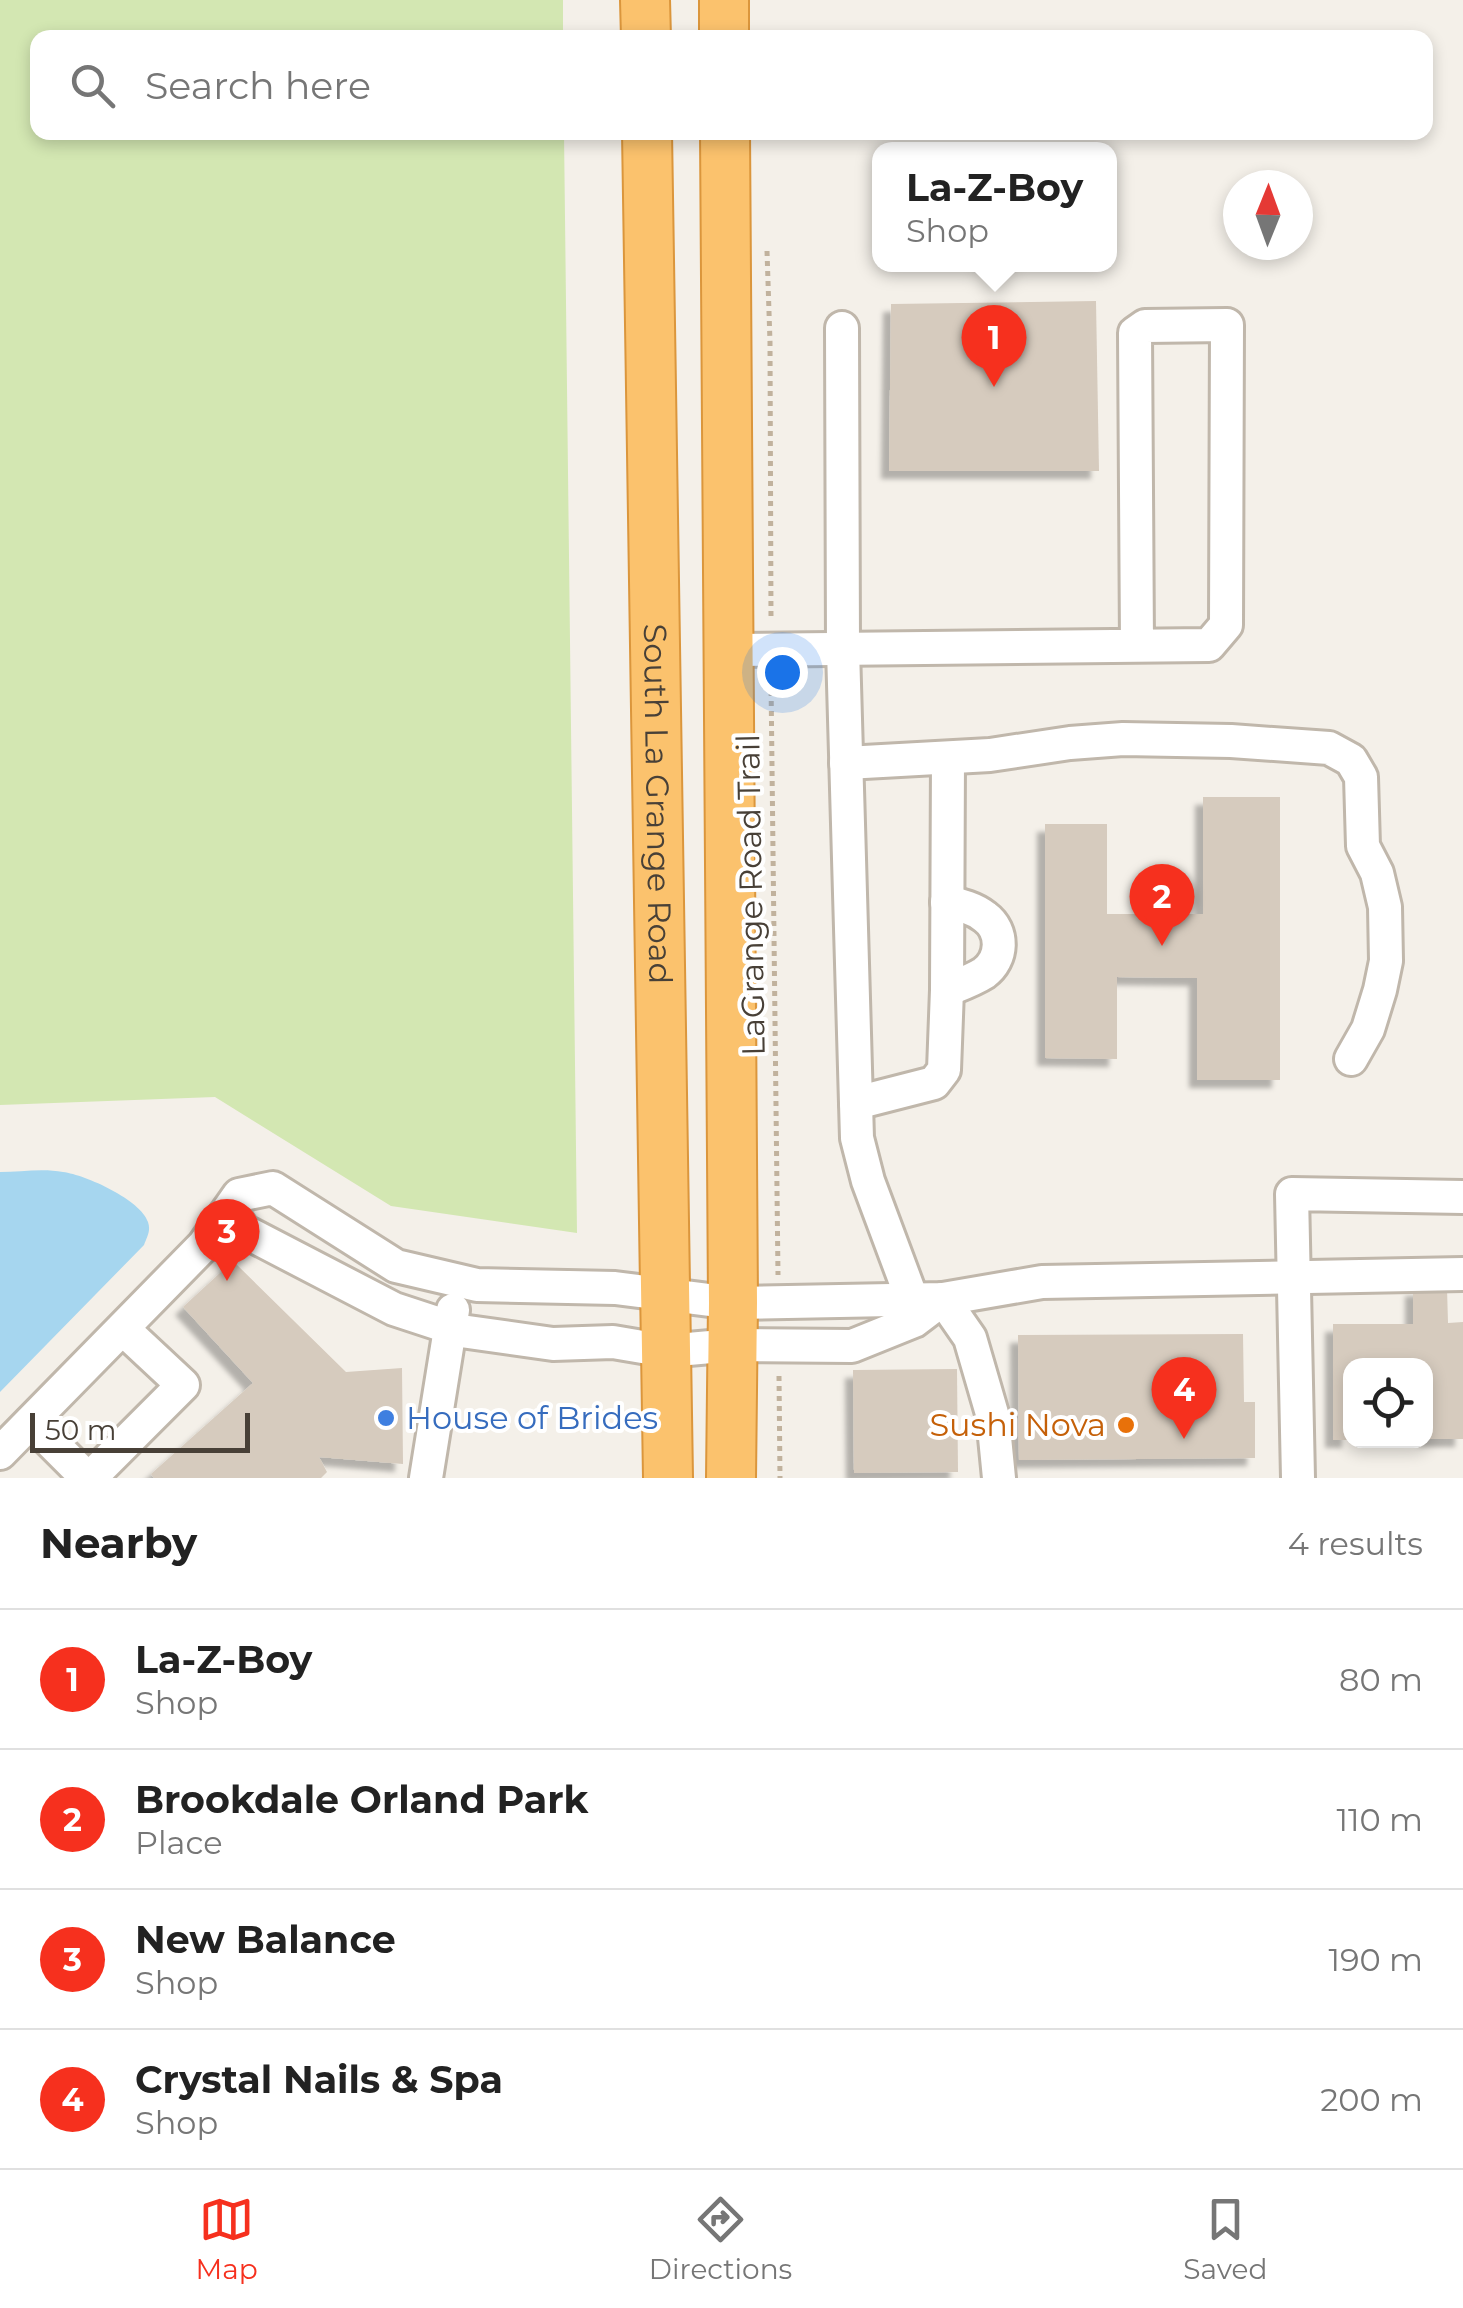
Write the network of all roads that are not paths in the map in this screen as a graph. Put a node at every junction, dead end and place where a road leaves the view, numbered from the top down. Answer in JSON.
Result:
{"nodes":[{"id":1,"x":645,"y":0,"type":"edge"},
{"id":2,"x":724,"y":0,"type":"edge"},
{"id":3,"x":646,"y":30,"type":"edge"},
{"id":4,"x":724,"y":30,"type":"edge"},
{"id":5,"x":647,"y":140,"type":"edge"},
{"id":6,"x":725,"y":140,"type":"edge"},
{"id":7,"x":842,"y":328,"type":"dead end"},
{"id":8,"x":1137,"y":645,"type":"junction"},
{"id":9,"x":842,"y":649,"type":"junction"},
{"id":10,"x":750,"y":650,"type":"junction"},
{"id":11,"x":948,"y":758,"type":"junction"},
{"id":12,"x":846,"y":763,"type":"junction"},
{"id":13,"x":947,"y":902,"type":"junction"},
{"id":14,"x":947,"y":990,"type":"junction"},
{"id":15,"x":1351,"y":1059,"type":"dead end"},
{"id":16,"x":856,"y":1103,"type":"junction"},
{"id":17,"x":1463,"y":1197,"type":"edge"},
{"id":18,"x":229,"y":1210,"type":"junction"},
{"id":19,"x":1463,"y":1274,"type":"edge"},
{"id":20,"x":1294,"y":1276,"type":"junction"},
{"id":21,"x":458,"y":1280,"type":"junction"},
{"id":22,"x":666,"y":1293,"type":"junction"},
{"id":23,"x":928,"y":1299,"type":"junction"},
{"id":24,"x":756,"y":1324,"type":"junction"},
{"id":25,"x":450,"y":1327,"type":"junction"},
{"id":26,"x":123,"y":1328,"type":"junction"},
{"id":27,"x":666,"y":1351,"type":"junction"},
{"id":28,"x":31,"y":1422,"type":"junction"},
{"id":29,"x":0,"y":1452,"type":"edge"},
{"id":30,"x":88,"y":1478,"type":"edge"},
{"id":31,"x":426,"y":1478,"type":"edge"},
{"id":32,"x":668,"y":1478,"type":"edge"},
{"id":33,"x":731,"y":1478,"type":"edge"},
{"id":34,"x":999,"y":1478,"type":"edge"},
{"id":35,"x":1298,"y":1478,"type":"edge"}],
"edges":[{"from":1,"to":3,"type":"highway"},
{"from":2,"to":4,"type":"highway"},
{"from":5,"to":22,"type":"highway","name":"South La Grange Road"},
{"from":6,"to":10,"type":"highway"},
{"from":7,"to":9,"type":"lane"},
{"from":8,"to":8,"type":"lane"},
{"from":8,"to":9,"type":"lane"},
{"from":9,"to":10,"type":"lane"},
{"from":9,"to":12,"type":"lane"},
{"from":10,"to":24,"type":"highway"},
{"from":11,"to":12,"type":"lane"},
{"from":11,"to":13,"type":"lane"},
{"from":11,"to":15,"type":"lane"},
{"from":12,"to":16,"type":"lane"},
{"from":13,"to":14,"type":"lane"},
{"from":13,"to":14,"type":"lane"},
{"from":14,"to":16,"type":"lane"},
{"from":16,"to":23,"type":"lane"},
{"from":17,"to":20,"type":"lane"},
{"from":18,"to":21,"type":"lane"},
{"from":18,"to":25,"type":"lane"},
{"from":18,"to":26,"type":"lane"},
{"from":19,"to":20,"type":"lane"},
{"from":20,"to":23,"type":"lane"},
{"from":20,"to":35,"type":"lane"},
{"from":21,"to":22,"type":"lane"},
{"from":21,"to":25,"type":"lane"},
{"from":22,"to":24,"type":"lane"},
{"from":22,"to":27,"type":"highway","name":"South La Grange Road"},
{"from":23,"to":24,"type":"lane"},
{"from":23,"to":24,"type":"lane"},
{"from":23,"to":34,"type":"lane"},
{"from":24,"to":27,"type":"lane"},
{"from":24,"to":33,"type":"highway"},
{"from":25,"to":27,"type":"lane"},
{"from":25,"to":31,"type":"lane"},
{"from":26,"to":28,"type":"lane"},
{"from":26,"to":30,"type":"lane"},
{"from":27,"to":32,"type":"highway","name":"South La Grange Road"},
{"from":28,"to":29,"type":"lane"},
{"from":28,"to":30,"type":"lane"}]}
